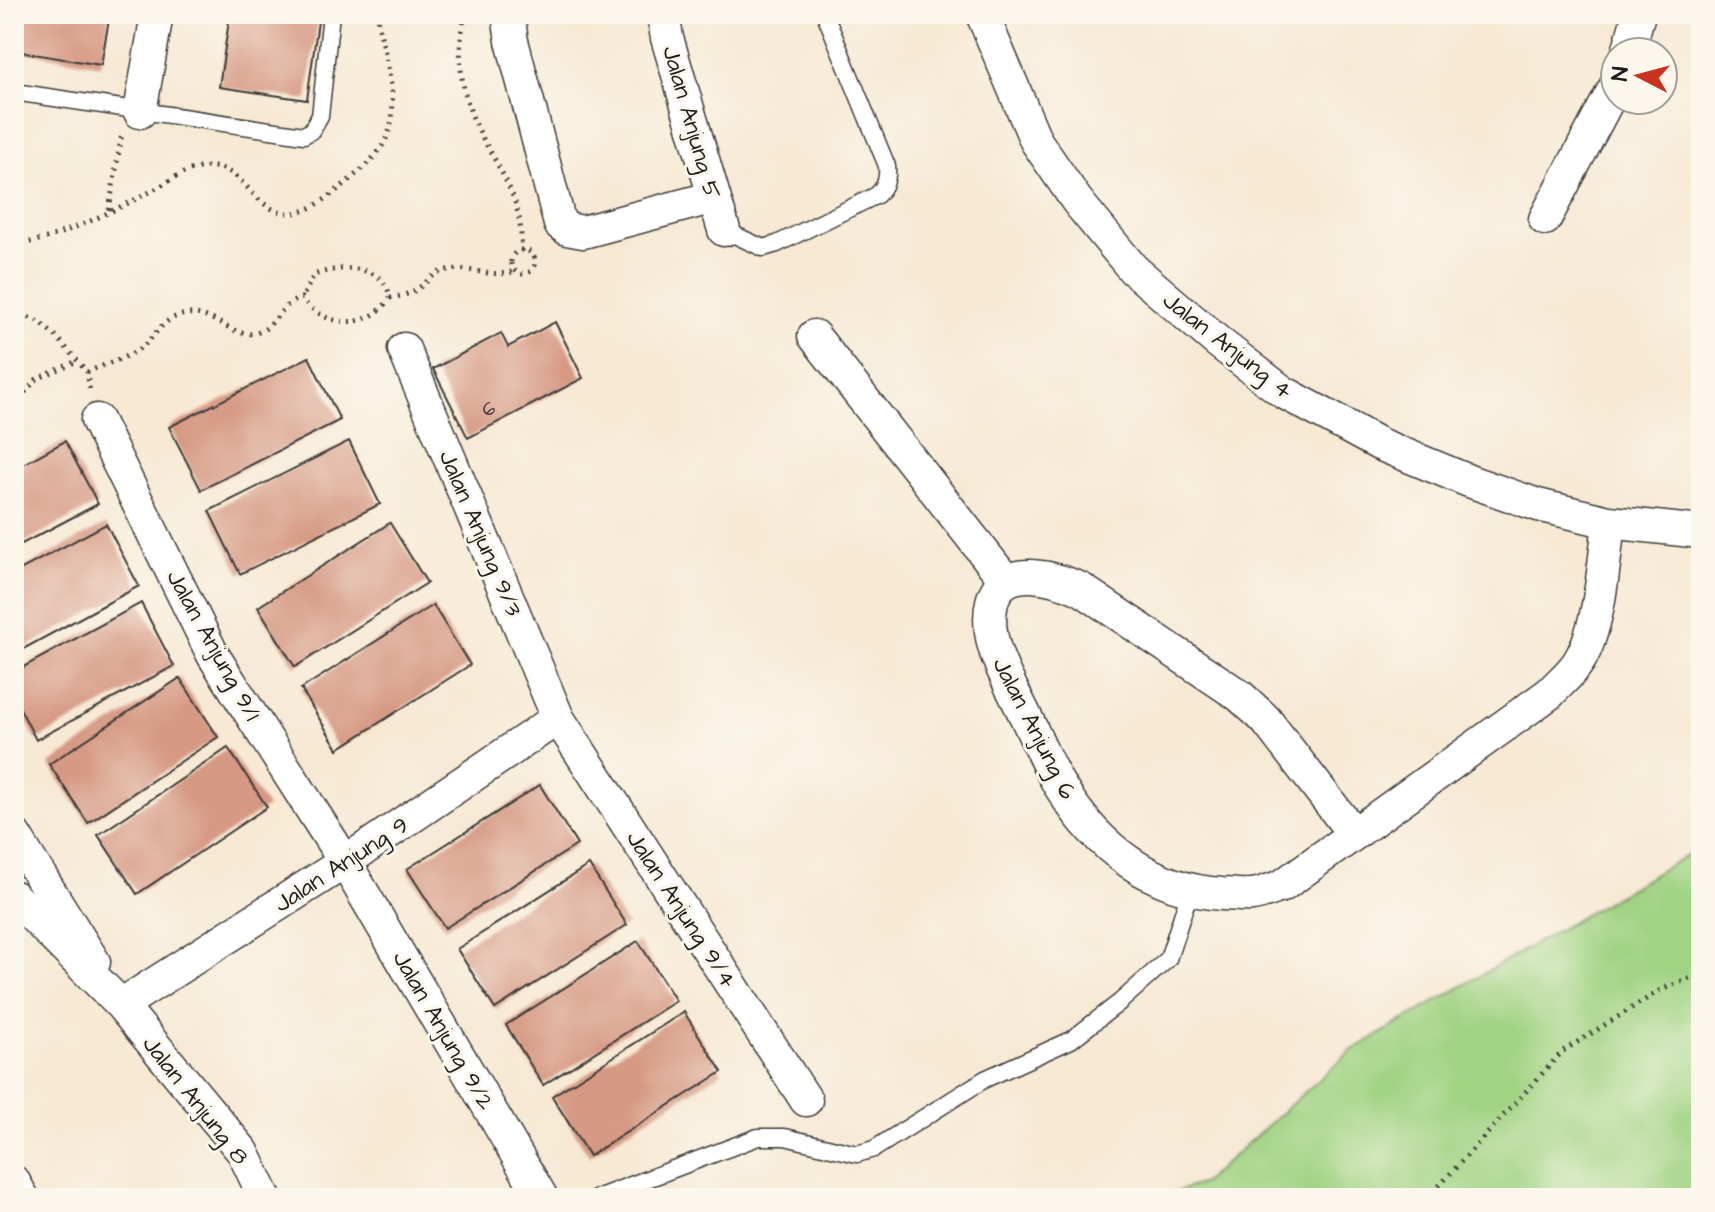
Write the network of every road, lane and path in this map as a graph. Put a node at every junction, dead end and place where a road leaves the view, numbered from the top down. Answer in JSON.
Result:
{"nodes":[{"id":1,"x":157,"y":14,"type":"edge"},
{"id":2,"x":331,"y":14,"type":"edge"},
{"id":3,"x":378,"y":14,"type":"edge"},
{"id":4,"x":465,"y":14,"type":"edge"},
{"id":5,"x":508,"y":14,"type":"edge"},
{"id":6,"x":663,"y":14,"type":"edge"},
{"id":7,"x":825,"y":14,"type":"edge"},
{"id":8,"x":982,"y":14,"type":"edge"},
{"id":9,"x":1639,"y":14,"type":"edge"},
{"id":10,"x":1633,"y":36,"type":"edge"},
{"id":11,"x":14,"y":92,"type":"edge"},
{"id":12,"x":133,"y":111,"type":"junction"},
{"id":13,"x":1600,"y":116,"type":"edge"},
{"id":14,"x":714,"y":197,"type":"junction"},
{"id":15,"x":109,"y":211,"type":"junction"},
{"id":16,"x":1545,"y":219,"type":"dead end"},
{"id":17,"x":724,"y":230,"type":"joint"},
{"id":18,"x":14,"y":244,"type":"edge"},
{"id":19,"x":522,"y":251,"type":"junction"},
{"id":20,"x":515,"y":271,"type":"junction"},
{"id":21,"x":302,"y":298,"type":"junction"},
{"id":22,"x":390,"y":298,"type":"junction"},
{"id":23,"x":14,"y":311,"type":"edge"},
{"id":24,"x":814,"y":336,"type":"dead end"},
{"id":25,"x":404,"y":349,"type":"dead end"},
{"id":26,"x":77,"y":361,"type":"junction"},
{"id":27,"x":87,"y":372,"type":"junction"},
{"id":28,"x":14,"y":404,"type":"edge"},
{"id":29,"x":97,"y":420,"type":"joint"},
{"id":30,"x":1609,"y":522,"type":"junction"},
{"id":31,"x":1701,"y":532,"type":"edge"},
{"id":32,"x":1006,"y":581,"type":"junction"},
{"id":33,"x":558,"y":718,"type":"junction"},
{"id":34,"x":1353,"y":833,"type":"junction"},
{"id":35,"x":14,"y":834,"type":"edge"},
{"id":36,"x":345,"y":862,"type":"junction"},
{"id":37,"x":1190,"y":891,"type":"junction"},
{"id":38,"x":14,"y":897,"type":"edge"},
{"id":39,"x":1701,"y":973,"type":"edge"},
{"id":40,"x":121,"y":1005,"type":"junction"},
{"id":41,"x":806,"y":1100,"type":"dead end"},
{"id":42,"x":14,"y":1182,"type":"edge"},
{"id":43,"x":23,"y":1198,"type":"edge"},
{"id":44,"x":265,"y":1198,"type":"edge"},
{"id":45,"x":542,"y":1198,"type":"edge"},
{"id":46,"x":597,"y":1198,"type":"edge"},
{"id":47,"x":1428,"y":1198,"type":"edge"}],
"edges":[{"from":1,"to":12,"type":"street"},
{"from":2,"to":12,"type":"lane"},
{"from":3,"to":15,"type":"path"},
{"from":4,"to":19,"type":"path"},
{"from":5,"to":14,"type":"street"},
{"from":6,"to":14,"type":"street","name":"Jalan Anjung 5"},
{"from":7,"to":17,"type":"lane"},
{"from":8,"to":30,"type":"street","name":"Jalan Anjung 4"},
{"from":9,"to":10,"type":"street"},
{"from":11,"to":12,"type":"lane"},
{"from":12,"to":15,"type":"path"},
{"from":13,"to":16,"type":"street"},
{"from":14,"to":17,"type":"street","name":"Jalan Anjung 5"},
{"from":15,"to":18,"type":"path"},
{"from":19,"to":20,"type":"path"},
{"from":19,"to":20,"type":"path"},
{"from":20,"to":22,"type":"path"},
{"from":21,"to":22,"type":"path"},
{"from":21,"to":22,"type":"path"},
{"from":21,"to":27,"type":"path"},
{"from":23,"to":26,"type":"path"},
{"from":24,"to":32,"type":"street"},
{"from":25,"to":33,"type":"street","name":"Jalan Anjung 9/3"},
{"from":26,"to":27,"type":"path"},
{"from":26,"to":28,"type":"path"},
{"from":27,"to":29,"type":"path"},
{"from":29,"to":36,"type":"street","name":"Jalan Anjung 9/1"},
{"from":30,"to":31,"type":"street","name":"Jalan Anjung 4"},
{"from":30,"to":34,"type":"street","name":"Jalan Anjung 6"},
{"from":32,"to":34,"type":"street"},
{"from":32,"to":37,"type":"street","name":"Jalan Anjung 6"},
{"from":33,"to":36,"type":"street","name":"Jalan Anjung 9"},
{"from":33,"to":41,"type":"street","name":"Jalan Anjung 9/4"},
{"from":34,"to":37,"type":"street","name":"Jalan Anjung 6"},
{"from":35,"to":40,"type":"street"},
{"from":36,"to":40,"type":"street","name":"Jalan Anjung 9"},
{"from":36,"to":45,"type":"street","name":"Jalan Anjung 9/2"},
{"from":37,"to":46,"type":"lane"},
{"from":38,"to":40,"type":"street"},
{"from":39,"to":47,"type":"path"},
{"from":40,"to":44,"type":"street","name":"Jalan Anjung 8"},
{"from":42,"to":43,"type":"street"}]}
